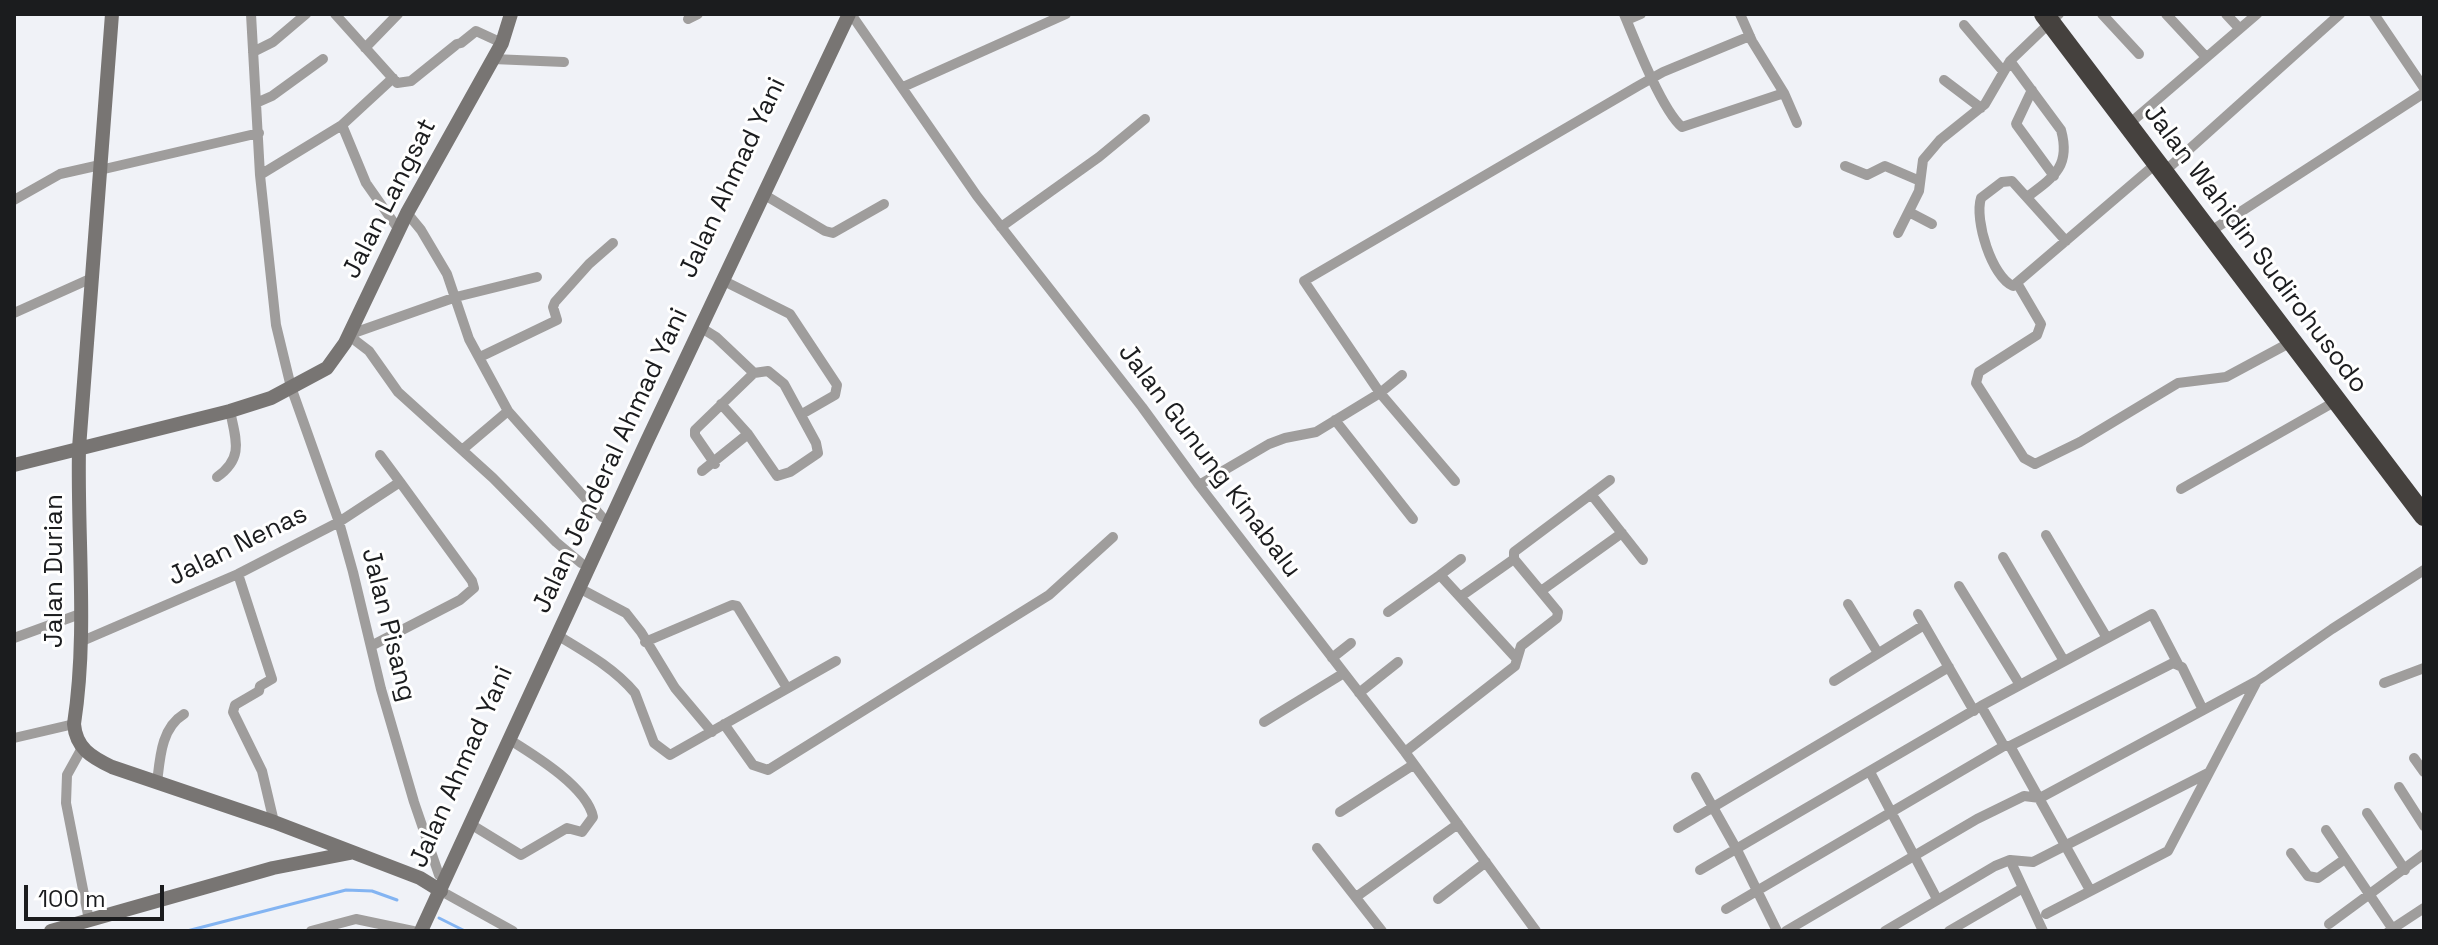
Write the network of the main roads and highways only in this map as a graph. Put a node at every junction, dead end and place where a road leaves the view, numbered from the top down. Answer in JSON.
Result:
{"nodes":[{"id":1,"x":2051,"y":17,"type":"edge"},
{"id":2,"x":2424,"y":516,"type":"edge"}],
"edges":[{"from":1,"to":2,"type":"highway","name":"Jalan Wahidin Sudirohusodo"}]}
